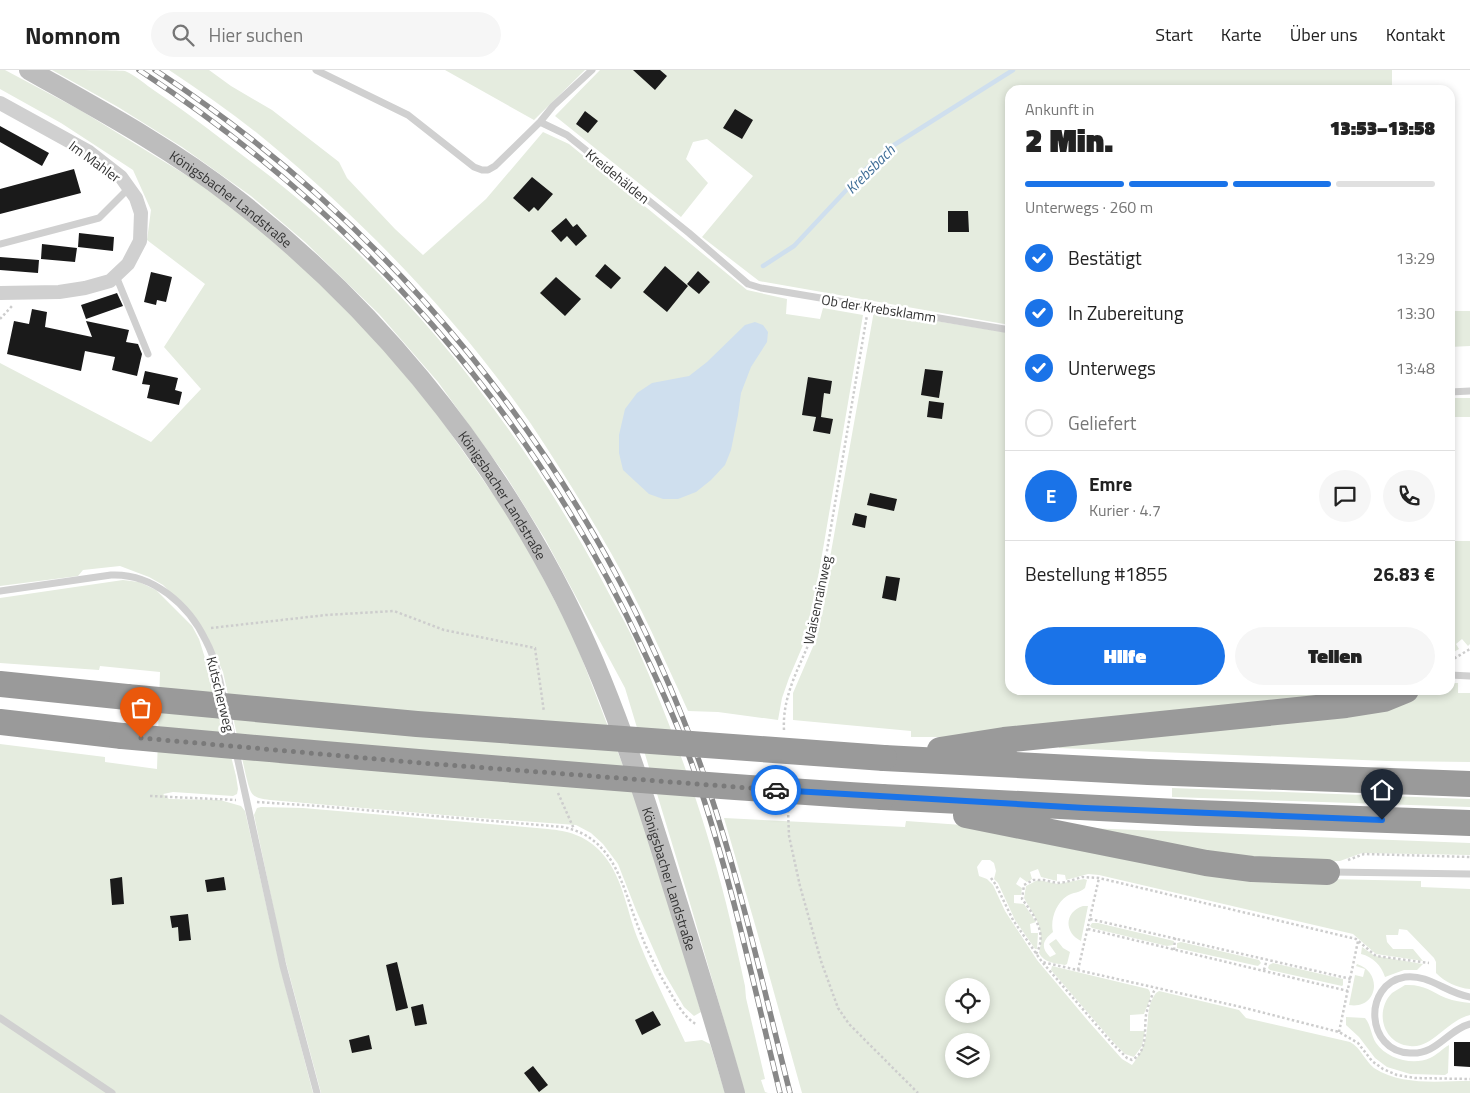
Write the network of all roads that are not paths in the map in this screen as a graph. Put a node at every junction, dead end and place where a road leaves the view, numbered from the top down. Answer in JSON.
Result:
{"nodes":[{"id":1,"x":29,"y":70,"type":"edge"},
{"id":2,"x":316,"y":70,"type":"edge"},
{"id":3,"x":592,"y":70,"type":"edge"},
{"id":4,"x":0,"y":103,"type":"edge"},
{"id":5,"x":540,"y":122,"type":"junction"},
{"id":6,"x":129,"y":188,"type":"junction"},
{"id":7,"x":0,"y":244,"type":"edge"},
{"id":8,"x":116,"y":276,"type":"junction"},
{"id":9,"x":748,"y":284,"type":"joint"},
{"id":10,"x":0,"y":293,"type":"edge"},
{"id":11,"x":1005,"y":329,"type":"edge"},
{"id":12,"x":148,"y":354,"type":"dead end"},
{"id":13,"x":1455,"y":392,"type":"edge"},
{"id":14,"x":1470,"y":392,"type":"edge"},
{"id":15,"x":0,"y":591,"type":"edge"},
{"id":16,"x":1455,"y":676,"type":"edge"},
{"id":17,"x":1470,"y":676,"type":"edge"},
{"id":18,"x":0,"y":684,"type":"edge"},
{"id":19,"x":1394,"y":695,"type":"edge"},
{"id":20,"x":0,"y":722,"type":"edge"},
{"id":21,"x":884,"y":758,"type":"junction"},
{"id":22,"x":1470,"y":784,"type":"edge"},
{"id":23,"x":882,"y":797,"type":"junction"},
{"id":24,"x":1470,"y":823,"type":"edge"},
{"id":25,"x":1328,"y":872,"type":"joint"},
{"id":26,"x":1470,"y":874,"type":"edge"},
{"id":27,"x":1470,"y":997,"type":"edge"},
{"id":28,"x":0,"y":1018,"type":"edge"},
{"id":29,"x":1470,"y":1024,"type":"edge"},
{"id":30,"x":112,"y":1093,"type":"edge"},
{"id":31,"x":317,"y":1093,"type":"edge"},
{"id":32,"x":735,"y":1093,"type":"edge"}],
"edges":[{"from":1,"to":32,"type":"main road","name":"Königsbacher Landstraße"},
{"from":2,"to":5,"type":"lane"},
{"from":3,"to":5,"type":"lane"},
{"from":4,"to":6,"type":"street","name":"Im Mahler"},
{"from":5,"to":9,"type":"lane","name":"Kreidehälden"},
{"from":6,"to":7,"type":"lane"},
{"from":6,"to":8,"type":"street","name":"Im Mahler"},
{"from":8,"to":10,"type":"street","name":"Im Mahler"},
{"from":8,"to":12,"type":"lane"},
{"from":9,"to":11,"type":"lane","name":"Ob der Krebsklamm"},
{"from":13,"to":14,"type":"lane"},
{"from":15,"to":31,"type":"lane","name":"Kutscherweg"},
{"from":16,"to":17,"type":"lane"},
{"from":18,"to":21,"type":"highway","bridge":true},
{"from":19,"to":21,"type":"highway"},
{"from":20,"to":23,"type":"highway","bridge":true},
{"from":21,"to":22,"type":"highway"},
{"from":23,"to":24,"type":"highway"},
{"from":23,"to":25,"type":"highway"},
{"from":25,"to":26,"type":"lane"},
{"from":27,"to":29,"type":"lane"},
{"from":28,"to":30,"type":"lane"}]}
